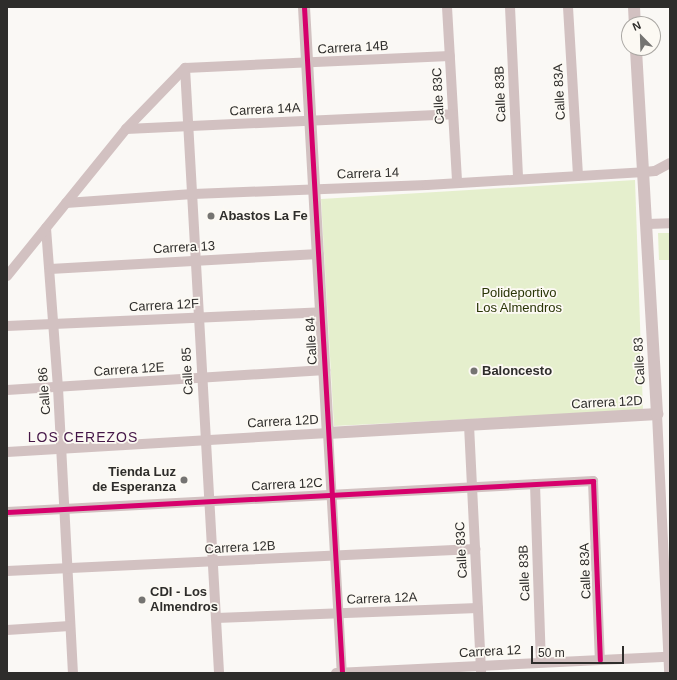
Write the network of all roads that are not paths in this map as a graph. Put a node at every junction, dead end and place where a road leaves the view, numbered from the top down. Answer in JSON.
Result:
{"nodes":[{"id":1,"x":304,"y":7,"type":"edge"},
{"id":2,"x":447,"y":7,"type":"edge"},
{"id":3,"x":510,"y":7,"type":"edge"},
{"id":4,"x":568,"y":7,"type":"edge"},
{"id":5,"x":450,"y":56,"type":"junction"},
{"id":6,"x":637,"y":56,"type":"edge"},
{"id":7,"x":307,"y":64,"type":"junction"},
{"id":8,"x":185,"y":68,"type":"junction"},
{"id":9,"x":453,"y":114,"type":"junction"},
{"id":10,"x":311,"y":121,"type":"junction"},
{"id":11,"x":189,"y":127,"type":"junction"},
{"id":12,"x":126,"y":128,"type":"junction"},
{"id":13,"x":670,"y":163,"type":"edge"},
{"id":14,"x":644,"y":172,"type":"junction"},
{"id":15,"x":578,"y":176,"type":"junction"},
{"id":16,"x":518,"y":179,"type":"junction"},
{"id":17,"x":457,"y":183,"type":"junction"},
{"id":18,"x":314,"y":190,"type":"junction"},
{"id":19,"x":193,"y":194,"type":"junction"},
{"id":20,"x":66,"y":203,"type":"junction"},
{"id":21,"x":670,"y":223,"type":"edge"},
{"id":22,"x":647,"y":224,"type":"junction"},
{"id":23,"x":46,"y":228,"type":"junction"},
{"id":24,"x":319,"y":254,"type":"junction"},
{"id":25,"x":197,"y":260,"type":"junction"},
{"id":26,"x":50,"y":269,"type":"junction"},
{"id":27,"x":7,"y":276,"type":"edge"},
{"id":28,"x":322,"y":312,"type":"junction"},
{"id":29,"x":199,"y":317,"type":"junction"},
{"id":30,"x":54,"y":325,"type":"junction"},
{"id":31,"x":7,"y":326,"type":"edge"},
{"id":32,"x":325,"y":370,"type":"junction"},
{"id":33,"x":202,"y":377,"type":"junction"},
{"id":34,"x":58,"y":388,"type":"junction"},
{"id":35,"x":7,"y":390,"type":"edge"},
{"id":36,"x":657,"y":414,"type":"junction"},
{"id":37,"x":468,"y":425,"type":"junction"},
{"id":38,"x":328,"y":433,"type":"junction"},
{"id":39,"x":205,"y":441,"type":"junction"},
{"id":40,"x":62,"y":450,"type":"junction"},
{"id":41,"x":7,"y":452,"type":"edge"},
{"id":42,"x":593,"y":481,"type":"joint"},
{"id":43,"x":534,"y":484,"type":"junction"},
{"id":44,"x":471,"y":487,"type":"junction"},
{"id":45,"x":331,"y":494,"type":"junction"},
{"id":46,"x":208,"y":500,"type":"junction"},
{"id":47,"x":64,"y":509,"type":"junction"},
{"id":48,"x":7,"y":512,"type":"edge"},
{"id":49,"x":475,"y":549,"type":"junction"},
{"id":50,"x":336,"y":556,"type":"junction"},
{"id":51,"x":212,"y":563,"type":"junction"},
{"id":52,"x":67,"y":568,"type":"junction"},
{"id":53,"x":7,"y":571,"type":"edge"},
{"id":54,"x":478,"y":608,"type":"junction"},
{"id":55,"x":340,"y":614,"type":"junction"},
{"id":56,"x":216,"y":618,"type":"junction"},
{"id":57,"x":70,"y":626,"type":"junction"},
{"id":58,"x":7,"y":630,"type":"edge"},
{"id":59,"x":668,"y":657,"type":"junction"},
{"id":60,"x":600,"y":660,"type":"junction"},
{"id":61,"x":541,"y":662,"type":"junction"},
{"id":62,"x":481,"y":669,"type":"edge"},
{"id":63,"x":73,"y":673,"type":"edge"},
{"id":64,"x":219,"y":673,"type":"edge"},
{"id":65,"x":336,"y":673,"type":"edge"},
{"id":66,"x":342,"y":673,"type":"edge"},
{"id":67,"x":669,"y":673,"type":"edge"}],
"edges":[{"from":1,"to":7,"type":"street","name":"Calle 84"},
{"from":2,"to":5,"type":"street","name":"Calle 83C"},
{"from":3,"to":16,"type":"street","name":"Calle 83B"},
{"from":4,"to":15,"type":"street","name":"Calle 83A"},
{"from":5,"to":7,"type":"street","name":"Carrera 14B"},
{"from":5,"to":9,"type":"street","name":"Calle 83C"},
{"from":6,"to":14,"type":"street","name":"Calle 83"},
{"from":7,"to":8,"type":"street","name":"Carrera 14B"},
{"from":7,"to":10,"type":"street","name":"Calle 84"},
{"from":8,"to":11,"type":"street","name":"Calle 85"},
{"from":8,"to":12,"type":"street"},
{"from":9,"to":10,"type":"street","name":"Carrera 14A"},
{"from":9,"to":17,"type":"street","name":"Calle 83C"},
{"from":10,"to":11,"type":"street","name":"Carrera 14A"},
{"from":10,"to":18,"type":"street","name":"Calle 84"},
{"from":11,"to":12,"type":"street","name":"Carrera 14A"},
{"from":11,"to":19,"type":"street","name":"Calle 85"},
{"from":12,"to":20,"type":"street"},
{"from":13,"to":14,"type":"street","name":"Carrera 14"},
{"from":14,"to":15,"type":"street","name":"Carrera 14"},
{"from":14,"to":22,"type":"street","name":"Calle 83"},
{"from":15,"to":16,"type":"street","name":"Carrera 14"},
{"from":16,"to":17,"type":"street","name":"Carrera 14"},
{"from":17,"to":18,"type":"street","name":"Carrera 14"},
{"from":18,"to":19,"type":"street","name":"Carrera 14"},
{"from":18,"to":24,"type":"street","name":"Calle 84"},
{"from":19,"to":20,"type":"street","name":"Carrera 14"},
{"from":19,"to":25,"type":"street","name":"Calle 85"},
{"from":20,"to":23,"type":"street"},
{"from":21,"to":22,"type":"street"},
{"from":22,"to":36,"type":"street","name":"Calle 83"},
{"from":23,"to":26,"type":"street","name":"Calle 86"},
{"from":23,"to":27,"type":"street"},
{"from":24,"to":25,"type":"street","name":"Carrera 13"},
{"from":24,"to":28,"type":"street","name":"Calle 84"},
{"from":25,"to":26,"type":"street","name":"Carrera 13"},
{"from":25,"to":29,"type":"street","name":"Calle 85"},
{"from":26,"to":30,"type":"street","name":"Calle 86"},
{"from":28,"to":29,"type":"street","name":"Carrera 12F"},
{"from":28,"to":32,"type":"street","name":"Calle 84"},
{"from":29,"to":30,"type":"street","name":"Carrera 12F"},
{"from":29,"to":33,"type":"street","name":"Calle 85"},
{"from":30,"to":31,"type":"street","name":"Carrera 12F"},
{"from":30,"to":34,"type":"street","name":"Calle 86"},
{"from":32,"to":33,"type":"street","name":"Carrera 12E"},
{"from":32,"to":38,"type":"street","name":"Calle 84"},
{"from":33,"to":34,"type":"street","name":"Carrera 12E"},
{"from":33,"to":39,"type":"street","name":"Calle 85"},
{"from":34,"to":35,"type":"street","name":"Carrera 12E"},
{"from":34,"to":40,"type":"street","name":"Calle 86"},
{"from":36,"to":37,"type":"street","name":"Carrera 12D"},
{"from":36,"to":59,"type":"street","name":"Calle 83"},
{"from":37,"to":38,"type":"street","name":"Carrera 12D"},
{"from":37,"to":44,"type":"street","name":"Calle 83C"},
{"from":38,"to":39,"type":"street","name":"Carrera 12D"},
{"from":38,"to":45,"type":"street","name":"Calle 84"},
{"from":39,"to":40,"type":"street","name":"Carrera 12D"},
{"from":39,"to":46,"type":"street","name":"Calle 85"},
{"from":40,"to":41,"type":"street","name":"Carrera 12D"},
{"from":40,"to":47,"type":"street","name":"Calle 86"},
{"from":42,"to":43,"type":"street","name":"Carrera 12C"},
{"from":42,"to":60,"type":"street","name":"Calle 83A"},
{"from":43,"to":44,"type":"street","name":"Carrera 12C"},
{"from":43,"to":61,"type":"street","name":"Calle 83B"},
{"from":44,"to":45,"type":"street","name":"Carrera 12C"},
{"from":44,"to":49,"type":"street","name":"Calle 83C"},
{"from":45,"to":46,"type":"street","name":"Carrera 12C"},
{"from":45,"to":50,"type":"street","name":"Calle 84"},
{"from":46,"to":47,"type":"street","name":"Carrera 12C"},
{"from":46,"to":51,"type":"street","name":"Calle 85"},
{"from":47,"to":48,"type":"street","name":"Carrera 12C"},
{"from":47,"to":52,"type":"street","name":"Calle 86"},
{"from":49,"to":50,"type":"street","name":"Carrera 12B"},
{"from":49,"to":54,"type":"street","name":"Calle 83C"},
{"from":50,"to":51,"type":"street","name":"Carrera 12B"},
{"from":50,"to":55,"type":"street","name":"Calle 84"},
{"from":51,"to":52,"type":"street","name":"Carrera 12B"},
{"from":51,"to":56,"type":"street","name":"Calle 85"},
{"from":52,"to":53,"type":"street","name":"Carrera 12B"},
{"from":52,"to":57,"type":"street","name":"Calle 86"},
{"from":54,"to":55,"type":"street","name":"Carrera 12A"},
{"from":54,"to":62,"type":"street","name":"Calle 83C"},
{"from":55,"to":56,"type":"street","name":"Carrera 12A"},
{"from":55,"to":66,"type":"street","name":"Calle 84"},
{"from":56,"to":64,"type":"street","name":"Calle 85"},
{"from":57,"to":58,"type":"street"},
{"from":57,"to":63,"type":"street","name":"Calle 86"},
{"from":59,"to":60,"type":"street","name":"Carrera 12"},
{"from":59,"to":67,"type":"street","name":"Calle 83"},
{"from":60,"to":61,"type":"street","name":"Carrera 12"},
{"from":61,"to":62,"type":"street","name":"Carrera 12"},
{"from":62,"to":66,"type":"street","name":"Carrera 12"},
{"from":65,"to":66,"type":"street","name":"Carrera 12"}]}
